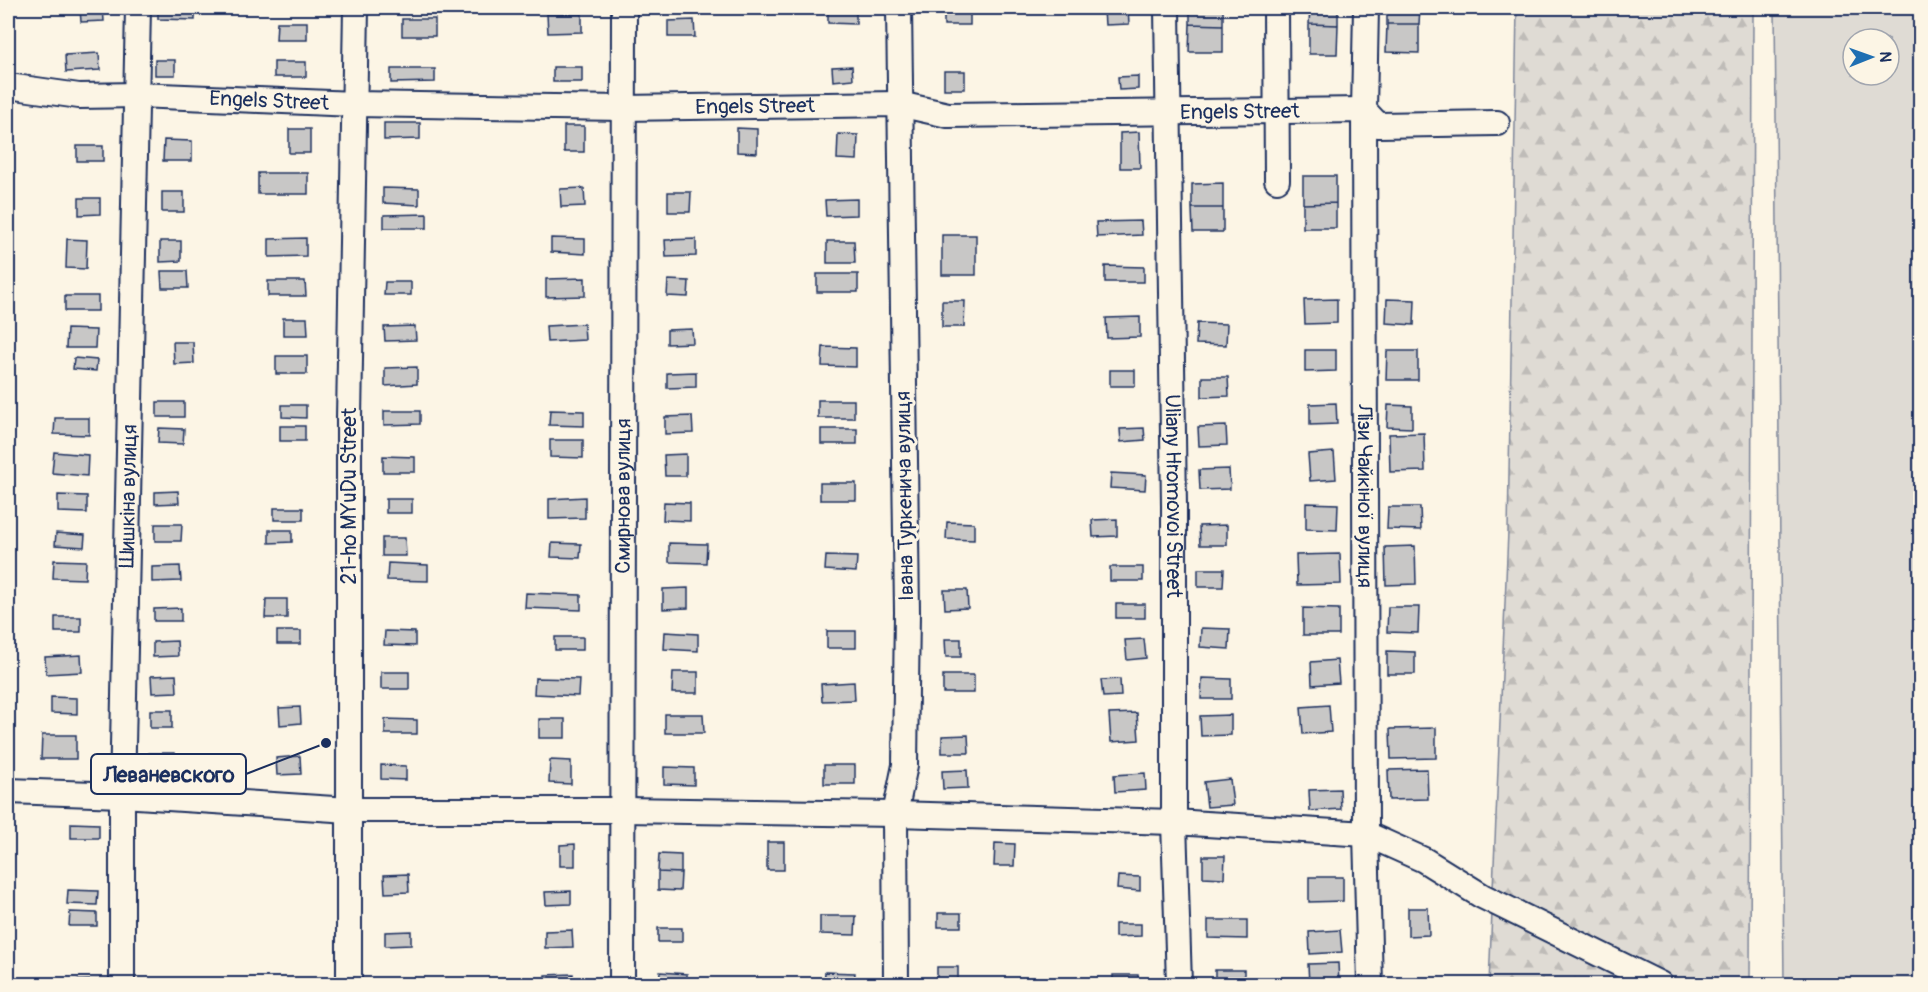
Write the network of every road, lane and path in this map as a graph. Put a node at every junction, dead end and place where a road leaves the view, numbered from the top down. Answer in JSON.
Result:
{"nodes":[{"id":1,"x":138,"y":8,"type":"edge"},
{"id":2,"x":356,"y":8,"type":"edge"},
{"id":3,"x":624,"y":8,"type":"edge"},
{"id":4,"x":899,"y":8,"type":"edge"},
{"id":5,"x":1167,"y":8,"type":"edge"},
{"id":6,"x":1276,"y":8,"type":"edge"},
{"id":7,"x":1366,"y":8,"type":"edge"},
{"id":8,"x":8,"y":86,"type":"edge"},
{"id":9,"x":136,"y":95,"type":"junction"},
{"id":10,"x":354,"y":104,"type":"junction"},
{"id":11,"x":899,"y":104,"type":"junction"},
{"id":12,"x":624,"y":108,"type":"junction"},
{"id":13,"x":1364,"y":110,"type":"junction"},
{"id":14,"x":1276,"y":113,"type":"junction"},
{"id":15,"x":1168,"y":115,"type":"junction"},
{"id":16,"x":1497,"y":123,"type":"dead end"},
{"id":17,"x":1277,"y":180,"type":"dead end"},
{"id":18,"x":8,"y":791,"type":"edge"},
{"id":19,"x":122,"y":795,"type":"junction"},
{"id":20,"x":349,"y":810,"type":"junction"},
{"id":21,"x":623,"y":810,"type":"junction"},
{"id":22,"x":895,"y":814,"type":"junction"},
{"id":23,"x":1174,"y":822,"type":"junction"},
{"id":24,"x":1366,"y":834,"type":"junction"},
{"id":25,"x":122,"y":984,"type":"edge"},
{"id":26,"x":349,"y":984,"type":"edge"},
{"id":27,"x":622,"y":984,"type":"edge"},
{"id":28,"x":896,"y":984,"type":"edge"},
{"id":29,"x":1179,"y":984,"type":"edge"},
{"id":30,"x":1370,"y":984,"type":"edge"},
{"id":31,"x":1659,"y":984,"type":"edge"}],
"edges":[{"from":1,"to":9,"type":"street","name":"Шишкіна вулиця"},
{"from":2,"to":10,"type":"street","name":"21-ho MYuDu Street"},
{"from":3,"to":12,"type":"street","name":"Смирнова вулиця"},
{"from":4,"to":11,"type":"street","name":"Івана Туркенича вулиця"},
{"from":5,"to":15,"type":"street","name":"Uliany Hromovoi Street"},
{"from":6,"to":14,"type":"street"},
{"from":7,"to":13,"type":"street","name":"Лізи Чайкіної вулиця"},
{"from":8,"to":9,"type":"street","name":"Engels Street"},
{"from":9,"to":10,"type":"street","name":"Engels Street"},
{"from":9,"to":19,"type":"street","name":"Шишкіна вулиця"},
{"from":10,"to":12,"type":"street","name":"Engels Street"},
{"from":10,"to":20,"type":"street","name":"21-ho MYuDu Street"},
{"from":11,"to":12,"type":"street","name":"Engels Street"},
{"from":11,"to":15,"type":"street","name":"Engels Street"},
{"from":11,"to":22,"type":"street","name":"Івана Туркенича вулиця"},
{"from":12,"to":21,"type":"street","name":"Смирнова вулиця"},
{"from":13,"to":14,"type":"street","name":"Engels Street"},
{"from":13,"to":16,"type":"street"},
{"from":13,"to":24,"type":"street","name":"Лізи Чайкіної вулиця"},
{"from":14,"to":15,"type":"street","name":"Engels Street"},
{"from":14,"to":17,"type":"street"},
{"from":15,"to":23,"type":"street","name":"Uliany Hromovoi Street"},
{"from":18,"to":19,"type":"street"},
{"from":19,"to":20,"type":"street"},
{"from":19,"to":25,"type":"street","name":"Шишкіна вулиця"},
{"from":20,"to":21,"type":"street"},
{"from":20,"to":26,"type":"street","name":"21-ho MYuDu Street"},
{"from":21,"to":22,"type":"street"},
{"from":21,"to":27,"type":"street","name":"Смирнова вулиця"},
{"from":22,"to":23,"type":"street"},
{"from":22,"to":28,"type":"street","name":"Івана Туркенича вулиця"},
{"from":23,"to":24,"type":"street"},
{"from":23,"to":29,"type":"street","name":"Uliany Hromovoi Street"},
{"from":24,"to":30,"type":"street","name":"Лізи Чайкіної вулиця"},
{"from":24,"to":31,"type":"street"}]}
